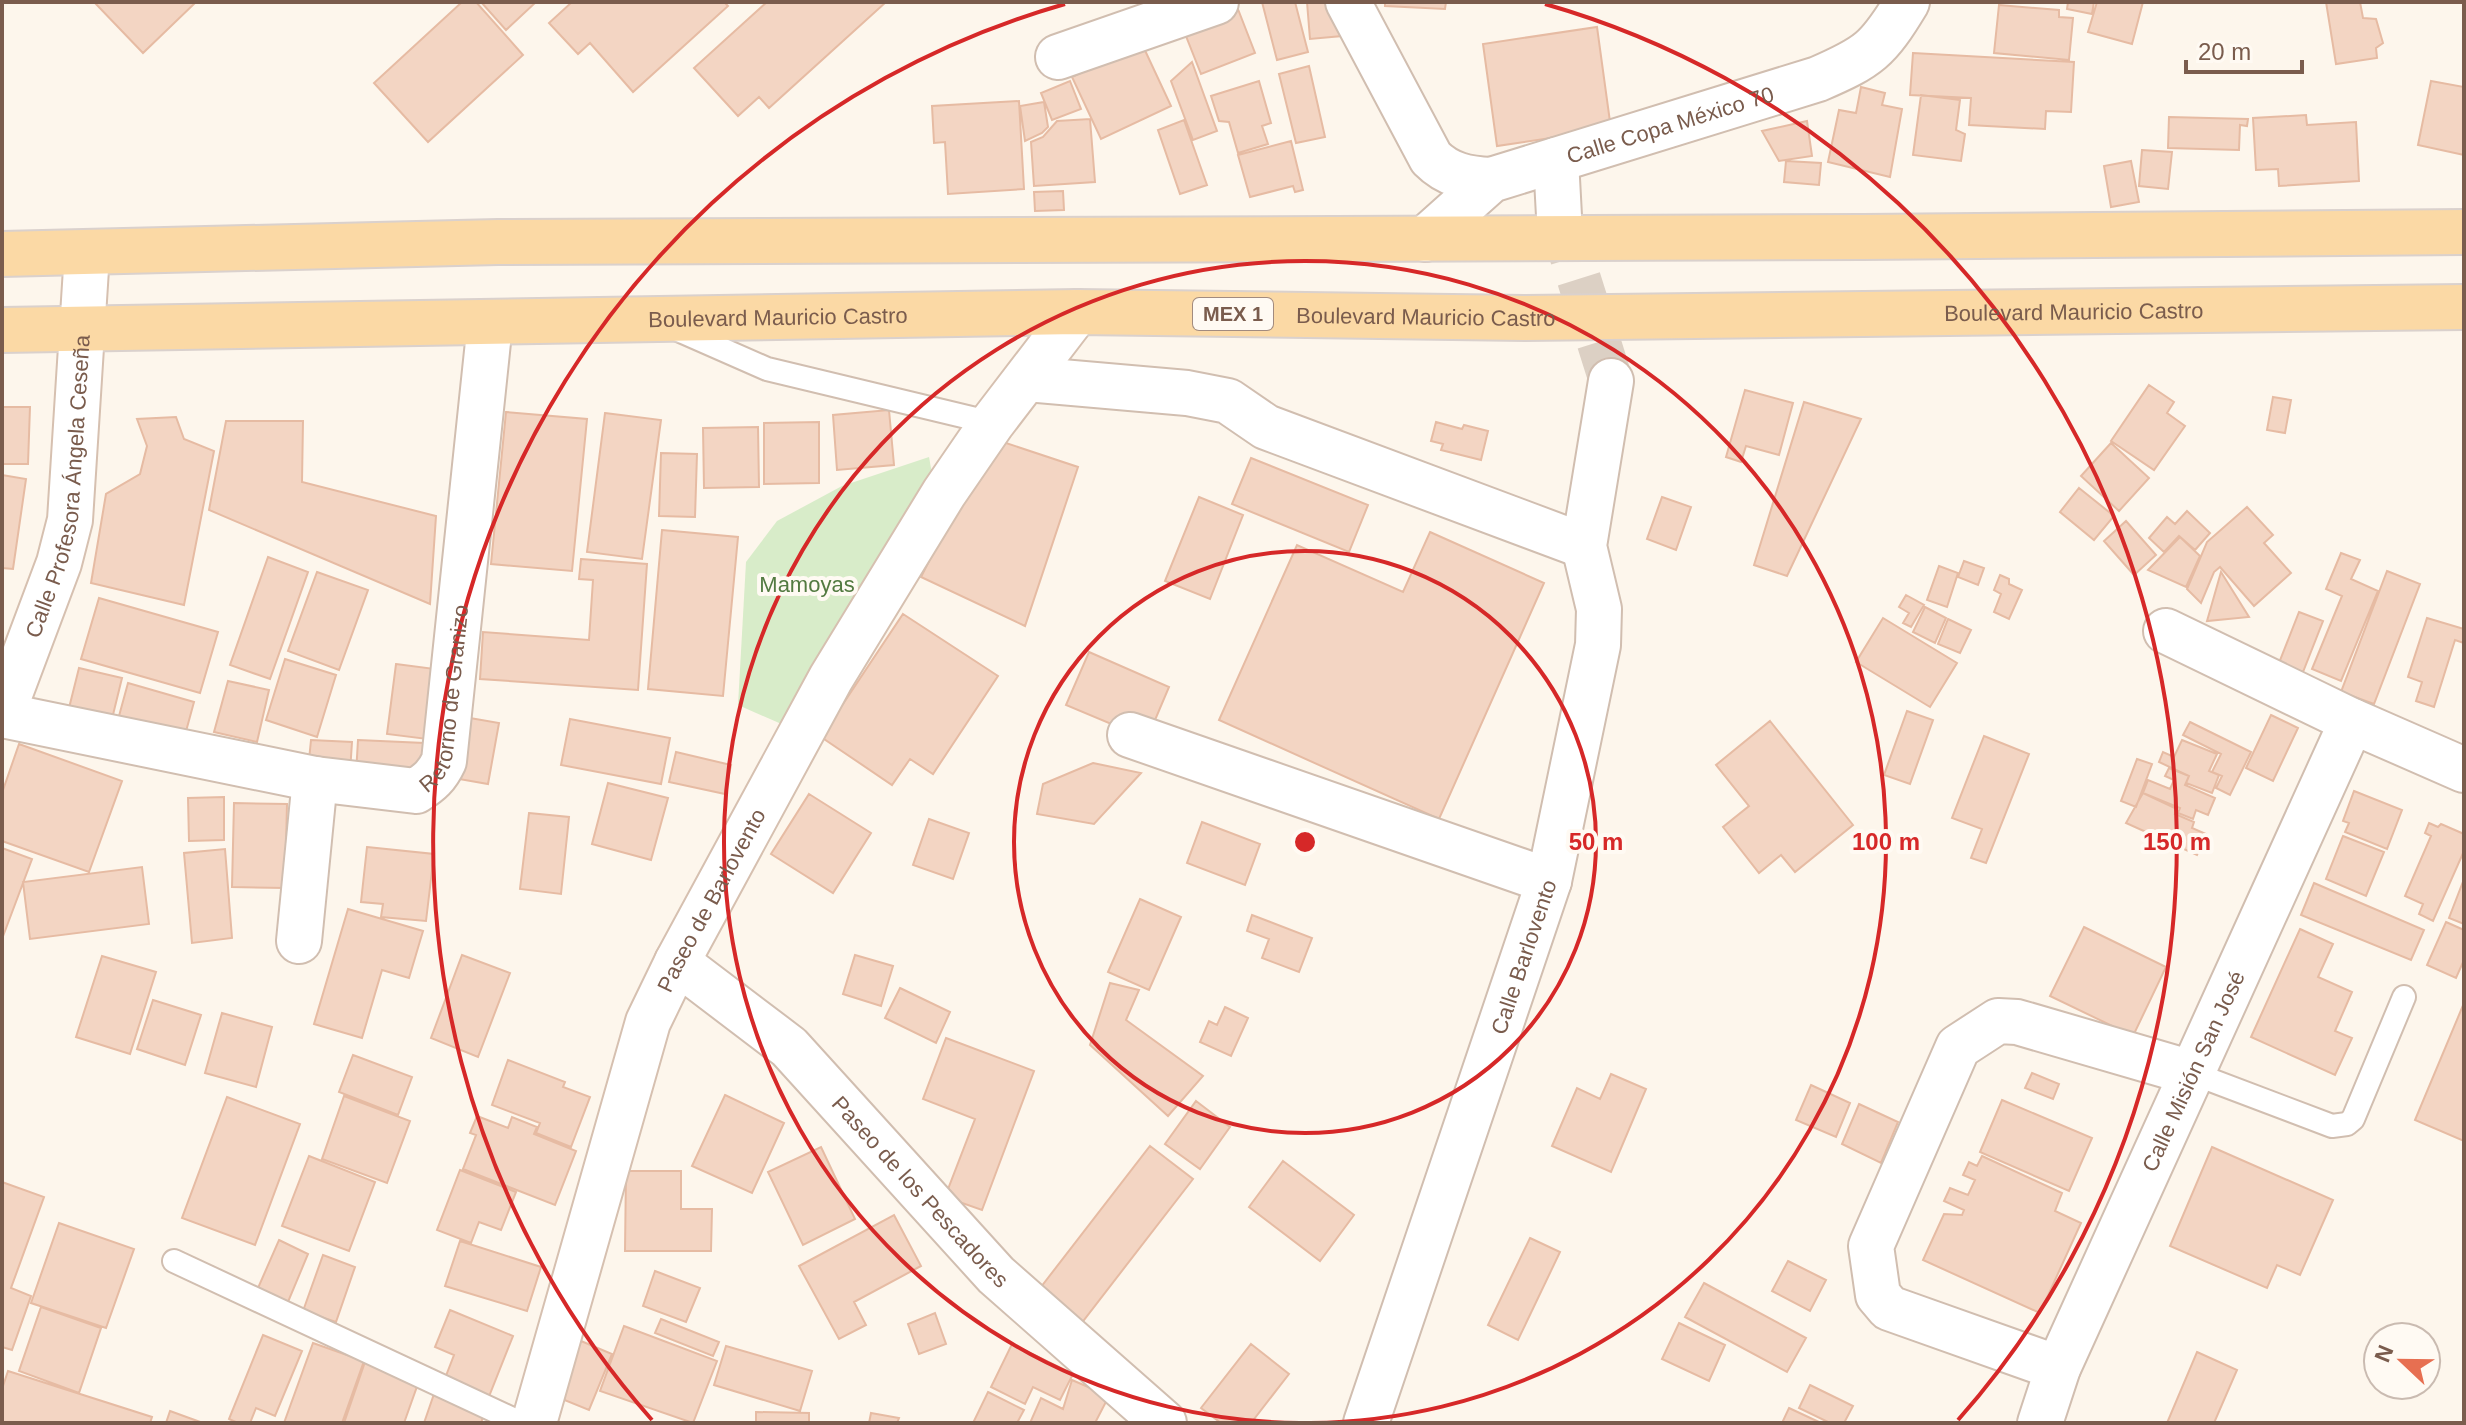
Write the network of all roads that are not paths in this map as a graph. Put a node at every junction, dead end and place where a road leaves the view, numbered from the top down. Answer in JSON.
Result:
{"nodes":[{"id":1,"x":1216,"y":2,"type":"edge"},
{"id":2,"x":1348,"y":2,"type":"edge"},
{"id":3,"x":1907,"y":2,"type":"edge"},
{"id":4,"x":1058,"y":57,"type":"dead end"},
{"id":5,"x":1556,"y":160,"type":"junction"},
{"id":6,"x":1491,"y":180,"type":"junction"},
{"id":7,"x":1559,"y":216,"type":"tunnel mouth"},
{"id":8,"x":2464,"y":232,"type":"edge"},
{"id":9,"x":1425,"y":239,"type":"junction"},
{"id":10,"x":87,"y":253,"type":"junction"},
{"id":11,"x":2,"y":254,"type":"edge"},
{"id":12,"x":2464,"y":307,"type":"edge"},
{"id":13,"x":1077,"y":312,"type":"junction"},
{"id":14,"x":653,"y":319,"type":"junction"},
{"id":15,"x":490,"y":323,"type":"junction"},
{"id":16,"x":83,"y":328,"type":"junction"},
{"id":17,"x":2,"y":330,"type":"edge"},
{"id":18,"x":1027,"y":379,"type":"junction"},
{"id":19,"x":1611,"y":381,"type":"tunnel mouth"},
{"id":20,"x":992,"y":423,"type":"junction"},
{"id":21,"x":1584,"y":546,"type":"junction"},
{"id":22,"x":2166,"y":631,"type":"dead end"},
{"id":23,"x":2,"y":715,"type":"edge"},
{"id":24,"x":2352,"y":721,"type":"junction"},
{"id":25,"x":1130,"y":735,"type":"dead end"},
{"id":26,"x":2464,"y":770,"type":"edge"},
{"id":27,"x":315,"y":779,"type":"junction"},
{"id":28,"x":1549,"y":881,"type":"junction"},
{"id":29,"x":299,"y":941,"type":"dead end"},
{"id":30,"x":677,"y":962,"type":"junction"},
{"id":31,"x":2404,"y":997,"type":"dead end"},
{"id":32,"x":2192,"y":1073,"type":"junction"},
{"id":33,"x":174,"y":1261,"type":"dead end"},
{"id":34,"x":2058,"y":1368,"type":"junction"},
{"id":35,"x":521,"y":1423,"type":"edge"},
{"id":36,"x":534,"y":1423,"type":"edge"},
{"id":37,"x":1164,"y":1423,"type":"edge"},
{"id":38,"x":1366,"y":1423,"type":"edge"},
{"id":39,"x":2040,"y":1423,"type":"edge"}],
"edges":[{"from":1,"to":4,"type":"street"},
{"from":2,"to":6,"type":"street"},
{"from":3,"to":5,"type":"street","name":"Calle Copa México 70"},
{"from":5,"to":6,"type":"street","name":"Calle Copa México 70"},
{"from":5,"to":7,"type":"street"},
{"from":6,"to":9,"type":"street","name":"Calle Copa México 70"},
{"from":8,"to":9,"type":"main road"},
{"from":9,"to":10,"type":"main road"},
{"from":10,"to":11,"type":"main road"},
{"from":10,"to":16,"type":"street","name":"Calle Profesora Ángela Ceseña"},
{"from":12,"to":13,"type":"main road","name":"Boulevard Mauricio Castro","number":"MEX 1"},
{"from":13,"to":14,"type":"main road","name":"Boulevard Mauricio Castro","number":"MEX 1"},
{"from":13,"to":18,"type":"street","name":"Paseo de Barlovento"},
{"from":14,"to":15,"type":"main road","name":"Boulevard Mauricio Castro","number":"MEX 1"},
{"from":14,"to":20,"type":"lane"},
{"from":15,"to":16,"type":"main road","name":"Boulevard Mauricio Castro","number":"MEX 1"},
{"from":15,"to":27,"type":"street","name":"Retorno de Granizo"},
{"from":16,"to":17,"type":"main road","name":"Boulevard Mauricio Castro","number":"MEX 1"},
{"from":16,"to":23,"type":"street","name":"Calle Profesora Ángela Ceseña"},
{"from":18,"to":20,"type":"street","name":"Paseo de Barlovento"},
{"from":18,"to":21,"type":"street"},
{"from":19,"to":21,"type":"street","name":"Calle Barlovento"},
{"from":20,"to":30,"type":"street","name":"Paseo de Barlovento"},
{"from":21,"to":28,"type":"street","name":"Calle Barlovento"},
{"from":22,"to":24,"type":"street"},
{"from":23,"to":27,"type":"street","name":"Retorno de Granizo"},
{"from":24,"to":26,"type":"street"},
{"from":24,"to":32,"type":"street","name":"Calle Misión San José"},
{"from":25,"to":28,"type":"street"},
{"from":27,"to":29,"type":"street"},
{"from":28,"to":38,"type":"street","name":"Calle Barlovento"},
{"from":30,"to":36,"type":"street","name":"Paseo de Barlovento"},
{"from":30,"to":37,"type":"street","name":"Paseo de los Pescadores"},
{"from":31,"to":32,"type":"lane"},
{"from":32,"to":34,"type":"street","name":"Calle Misión San José"},
{"from":32,"to":34,"type":"street"},
{"from":33,"to":35,"type":"lane"},
{"from":34,"to":39,"type":"street","name":"Calle Misión San José"}]}
